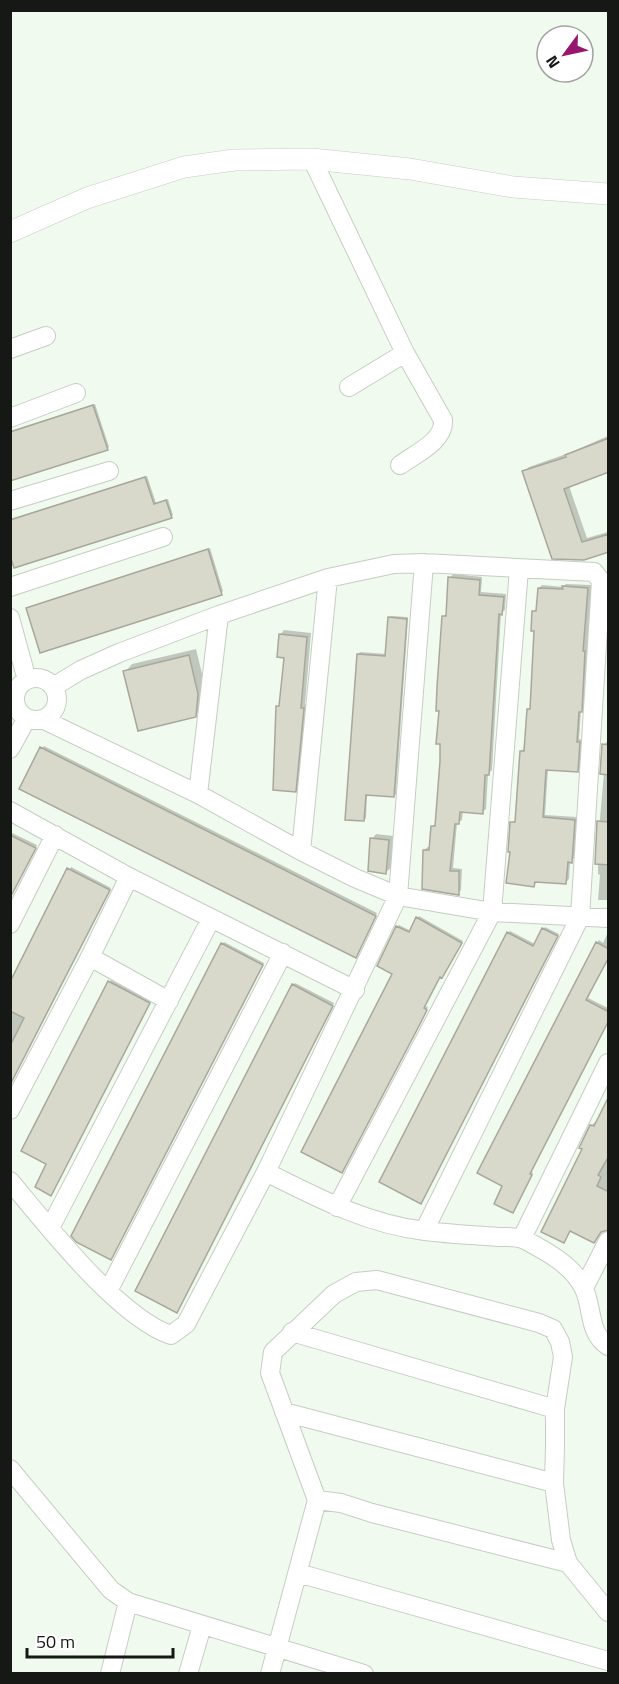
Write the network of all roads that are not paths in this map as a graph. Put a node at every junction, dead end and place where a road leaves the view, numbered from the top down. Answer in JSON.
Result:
{"nodes":[{"id":1,"x":312,"y":159,"type":"junction"},
{"id":2,"x":609,"y":194,"type":"edge"},
{"id":3,"x":10,"y":232,"type":"edge"},
{"id":4,"x":46,"y":336,"type":"dead end"},
{"id":5,"x":10,"y":349,"type":"edge"},
{"id":6,"x":405,"y":353,"type":"junction"},
{"id":7,"x":349,"y":387,"type":"dead end"},
{"id":8,"x":76,"y":393,"type":"dead end"},
{"id":9,"x":10,"y":418,"type":"edge"},
{"id":10,"x":400,"y":465,"type":"dead end"},
{"id":11,"x":110,"y":471,"type":"dead end"},
{"id":12,"x":10,"y":501,"type":"edge"},
{"id":13,"x":163,"y":537,"type":"dead end"},
{"id":14,"x":424,"y":563,"type":"junction"},
{"id":15,"x":519,"y":569,"type":"junction"},
{"id":16,"x":328,"y":578,"type":"junction"},
{"id":17,"x":10,"y":587,"type":"edge"},
{"id":18,"x":219,"y":615,"type":"junction"},
{"id":19,"x":10,"y":618,"type":"edge"},
{"id":20,"x":27,"y":680,"type":"junction"},
{"id":21,"x":53,"y":687,"type":"junction"},
{"id":22,"x":13,"y":696,"type":"edge"},
{"id":23,"x":34,"y":718,"type":"junction"},
{"id":24,"x":10,"y":749,"type":"edge"},
{"id":25,"x":198,"y":794,"type":"junction"},
{"id":26,"x":10,"y":811,"type":"edge"},
{"id":27,"x":55,"y":835,"type":"junction"},
{"id":28,"x":302,"y":851,"type":"junction"},
{"id":29,"x":129,"y":877,"type":"junction"},
{"id":30,"x":398,"y":896,"type":"junction"},
{"id":31,"x":492,"y":912,"type":"junction"},
{"id":32,"x":580,"y":916,"type":"junction"},
{"id":33,"x":609,"y":918,"type":"edge"},
{"id":34,"x":211,"y":919,"type":"junction"},
{"id":35,"x":10,"y":924,"type":"edge"},
{"id":36,"x":283,"y":953,"type":"junction"},
{"id":37,"x":90,"y":957,"type":"junction"},
{"id":38,"x":355,"y":990,"type":"junction"},
{"id":39,"x":169,"y":1001,"type":"junction"},
{"id":40,"x":609,"y":1063,"type":"edge"},
{"id":41,"x":10,"y":1110,"type":"edge"},
{"id":42,"x":266,"y":1172,"type":"junction"},
{"id":43,"x":10,"y":1181,"type":"edge"},
{"id":44,"x":337,"y":1207,"type":"junction"},
{"id":45,"x":50,"y":1228,"type":"junction"},
{"id":46,"x":424,"y":1231,"type":"junction"},
{"id":47,"x":522,"y":1238,"type":"junction"},
{"id":48,"x":609,"y":1242,"type":"edge"},
{"id":49,"x":584,"y":1288,"type":"junction"},
{"id":50,"x":108,"y":1291,"type":"junction"},
{"id":51,"x":292,"y":1332,"type":"junction"},
{"id":52,"x":609,"y":1346,"type":"edge"},
{"id":53,"x":555,"y":1409,"type":"junction"},
{"id":54,"x":284,"y":1412,"type":"junction"},
{"id":55,"x":10,"y":1469,"type":"edge"},
{"id":56,"x":554,"y":1483,"type":"junction"},
{"id":57,"x":317,"y":1500,"type":"junction"},
{"id":58,"x":568,"y":1563,"type":"junction"},
{"id":59,"x":298,"y":1573,"type":"junction"},
{"id":60,"x":128,"y":1602,"type":"junction"},
{"id":61,"x":609,"y":1612,"type":"edge"},
{"id":62,"x":202,"y":1626,"type":"junction"},
{"id":63,"x":276,"y":1648,"type":"junction"},
{"id":64,"x":609,"y":1662,"type":"edge"},
{"id":65,"x":111,"y":1674,"type":"edge"},
{"id":66,"x":188,"y":1674,"type":"edge"},
{"id":67,"x":270,"y":1674,"type":"edge"},
{"id":68,"x":364,"y":1674,"type":"edge"}],
"edges":[{"from":1,"to":2,"type":"street"},
{"from":1,"to":3,"type":"street"},
{"from":1,"to":6,"type":"street"},
{"from":4,"to":5,"type":"street"},
{"from":6,"to":7,"type":"street"},
{"from":6,"to":10,"type":"street"},
{"from":8,"to":9,"type":"street"},
{"from":11,"to":12,"type":"street"},
{"from":13,"to":17,"type":"street"},
{"from":14,"to":15,"type":"street"},
{"from":14,"to":16,"type":"street"},
{"from":14,"to":30,"type":"street"},
{"from":15,"to":31,"type":"street"},
{"from":15,"to":32,"type":"street"},
{"from":16,"to":18,"type":"street"},
{"from":16,"to":28,"type":"street"},
{"from":18,"to":21,"type":"street"},
{"from":18,"to":25,"type":"street"},
{"from":19,"to":20,"type":"street"},
{"from":20,"to":21,"type":"street"},
{"from":20,"to":22,"type":"street"},
{"from":21,"to":23,"type":"street"},
{"from":22,"to":23,"type":"street"},
{"from":23,"to":24,"type":"street"},
{"from":23,"to":25,"type":"street"},
{"from":25,"to":28,"type":"street"},
{"from":26,"to":27,"type":"street"},
{"from":27,"to":29,"type":"street"},
{"from":27,"to":35,"type":"street"},
{"from":28,"to":30,"type":"street"},
{"from":29,"to":34,"type":"street"},
{"from":29,"to":37,"type":"street"},
{"from":30,"to":31,"type":"street"},
{"from":30,"to":38,"type":"street"},
{"from":31,"to":32,"type":"street"},
{"from":31,"to":44,"type":"street"},
{"from":32,"to":33,"type":"street"},
{"from":32,"to":46,"type":"street"},
{"from":34,"to":36,"type":"street"},
{"from":34,"to":39,"type":"street"},
{"from":36,"to":38,"type":"street"},
{"from":36,"to":50,"type":"street"},
{"from":37,"to":39,"type":"street"},
{"from":37,"to":41,"type":"street"},
{"from":38,"to":42,"type":"street"},
{"from":39,"to":45,"type":"street"},
{"from":40,"to":47,"type":"street"},
{"from":42,"to":44,"type":"street"},
{"from":42,"to":50,"type":"street"},
{"from":43,"to":45,"type":"street"},
{"from":44,"to":46,"type":"street"},
{"from":45,"to":50,"type":"street"},
{"from":46,"to":47,"type":"street"},
{"from":47,"to":49,"type":"street"},
{"from":48,"to":49,"type":"street"},
{"from":49,"to":52,"type":"street"},
{"from":51,"to":53,"type":"street"},
{"from":51,"to":53,"type":"street"},
{"from":51,"to":54,"type":"street"},
{"from":53,"to":56,"type":"street"},
{"from":54,"to":56,"type":"street"},
{"from":54,"to":57,"type":"street"},
{"from":55,"to":60,"type":"street"},
{"from":56,"to":58,"type":"street"},
{"from":57,"to":58,"type":"street"},
{"from":57,"to":59,"type":"street"},
{"from":58,"to":61,"type":"street"},
{"from":59,"to":63,"type":"street"},
{"from":59,"to":64,"type":"street"},
{"from":60,"to":62,"type":"street"},
{"from":60,"to":65,"type":"street"},
{"from":62,"to":63,"type":"street"},
{"from":62,"to":66,"type":"street"},
{"from":63,"to":67,"type":"street"},
{"from":63,"to":68,"type":"street"}]}
